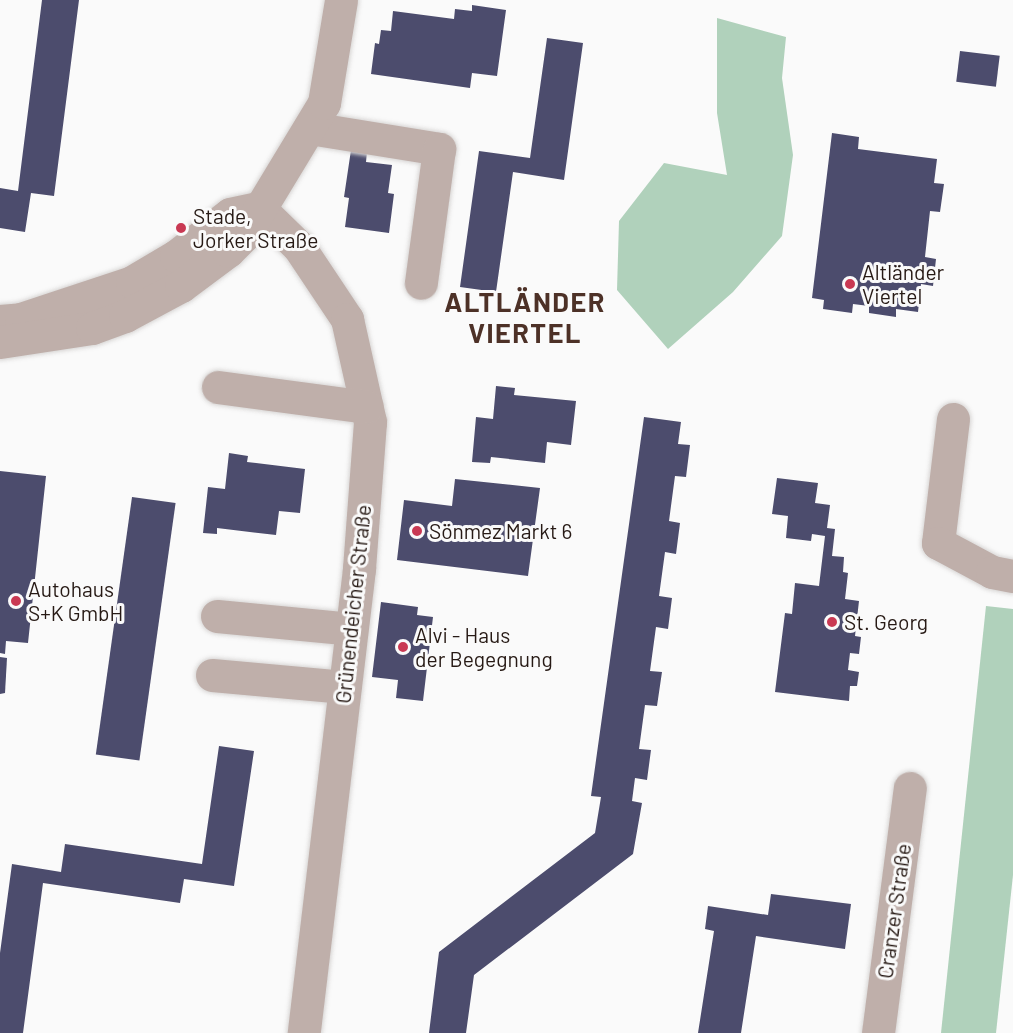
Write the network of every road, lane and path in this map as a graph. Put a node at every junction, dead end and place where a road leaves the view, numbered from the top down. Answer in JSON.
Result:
{"nodes":[{"id":1,"x":341,"y":0,"type":"edge"},
{"id":2,"x":310,"y":128,"type":"junction"},
{"id":3,"x":259,"y":208,"type":"junction"},
{"id":4,"x":421,"y":283,"type":"dead end"},
{"id":5,"x":0,"y":321,"type":"edge"},
{"id":6,"x":0,"y":342,"type":"edge"},
{"id":7,"x":218,"y":387,"type":"dead end"},
{"id":8,"x":367,"y":407,"type":"junction"},
{"id":9,"x":952,"y":419,"type":"dead end"},
{"id":10,"x":1013,"y":576,"type":"edge"},
{"id":11,"x":218,"y":616,"type":"dead end"},
{"id":12,"x":351,"y":629,"type":"junction"},
{"id":13,"x":212,"y":675,"type":"dead end"},
{"id":14,"x":344,"y":687,"type":"junction"},
{"id":15,"x":910,"y":788,"type":"dead end"},
{"id":16,"x":304,"y":1033,"type":"edge"},
{"id":17,"x":878,"y":1033,"type":"edge"}],
"edges":[{"from":1,"to":2,"type":"street"},
{"from":2,"to":3,"type":"street"},
{"from":2,"to":4,"type":"street"},
{"from":3,"to":5,"type":"street"},
{"from":3,"to":6,"type":"street"},
{"from":3,"to":8,"type":"street","name":"Grünendeicher Straße"},
{"from":7,"to":8,"type":"street"},
{"from":8,"to":12,"type":"street","name":"Grünendeicher Straße"},
{"from":9,"to":10,"type":"street"},
{"from":11,"to":12,"type":"street"},
{"from":12,"to":14,"type":"street","name":"Grünendeicher Straße"},
{"from":13,"to":14,"type":"street"},
{"from":14,"to":16,"type":"street","name":"Grünendeicher Straße"},
{"from":15,"to":17,"type":"street","name":"Cranzer Straße"}]}
